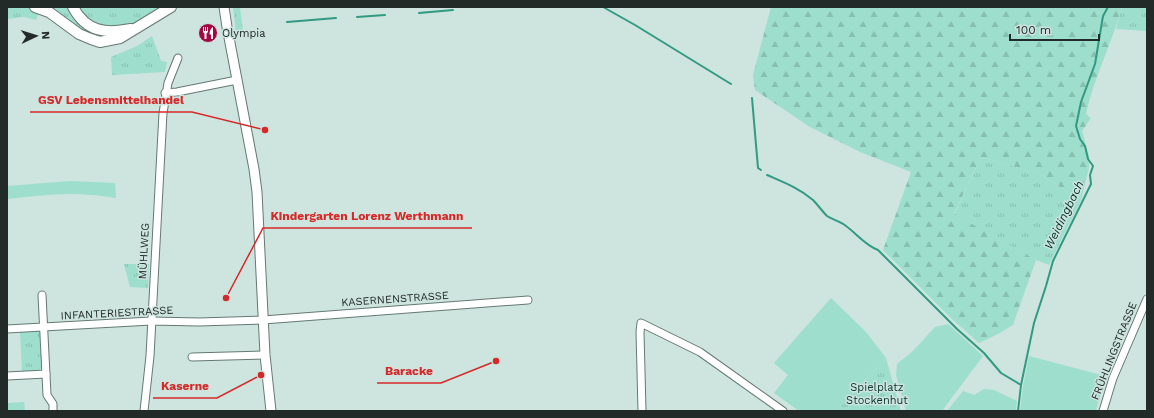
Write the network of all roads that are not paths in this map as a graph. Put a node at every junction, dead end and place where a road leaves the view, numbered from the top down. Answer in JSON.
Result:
{"nodes":[{"id":1,"x":35,"y":7,"type":"edge"},
{"id":2,"x":73,"y":7,"type":"edge"},
{"id":3,"x":171,"y":7,"type":"edge"},
{"id":4,"x":224,"y":7,"type":"edge"},
{"id":5,"x":135,"y":28,"type":"junction"},
{"id":6,"x":178,"y":58,"type":"dead end"},
{"id":7,"x":237,"y":80,"type":"junction"},
{"id":8,"x":165,"y":93,"type":"junction"},
{"id":9,"x":42,"y":294,"type":"dead end"},
{"id":10,"x":1147,"y":299,"type":"edge"},
{"id":11,"x":528,"y":300,"type":"dead end"},
{"id":12,"x":263,"y":320,"type":"junction"},
{"id":13,"x":151,"y":321,"type":"junction"},
{"id":14,"x":44,"y":328,"type":"junction"},
{"id":15,"x":7,"y":329,"type":"edge"},
{"id":16,"x":265,"y":355,"type":"junction"},
{"id":17,"x":192,"y":357,"type":"dead end"},
{"id":18,"x":46,"y":374,"type":"junction"},
{"id":19,"x":7,"y":376,"type":"edge"},
{"id":20,"x":53,"y":411,"type":"edge"},
{"id":21,"x":144,"y":411,"type":"edge"},
{"id":22,"x":270,"y":411,"type":"edge"},
{"id":23,"x":642,"y":411,"type":"edge"},
{"id":24,"x":783,"y":411,"type":"edge"},
{"id":25,"x":1103,"y":411,"type":"edge"}],
"edges":[{"from":1,"to":5,"type":"highway"},
{"from":2,"to":5,"type":"highway"},
{"from":3,"to":5,"type":"highway"},
{"from":4,"to":7,"type":"main road"},
{"from":6,"to":8,"type":"street","name":"MÜHLWEG"},
{"from":7,"to":8,"type":"street"},
{"from":7,"to":12,"type":"main road"},
{"from":8,"to":13,"type":"street","name":"MÜHLWEG"},
{"from":9,"to":14,"type":"street"},
{"from":10,"to":25,"type":"street","name":"FRÜHLINGSTRASSE"},
{"from":11,"to":12,"type":"street","name":"KASERNENSTRASSE"},
{"from":12,"to":13,"type":"street","name":"INFANTERIESTRASSE"},
{"from":12,"to":16,"type":"main road"},
{"from":13,"to":14,"type":"street","name":"INFANTERIESTRASSE"},
{"from":13,"to":21,"type":"street","name":"MÜHLWEG"},
{"from":14,"to":15,"type":"street","name":"INFANTERIESTRASSE"},
{"from":14,"to":18,"type":"street"},
{"from":16,"to":17,"type":"street"},
{"from":16,"to":22,"type":"main road"},
{"from":18,"to":19,"type":"street"},
{"from":18,"to":20,"type":"street"},
{"from":23,"to":24,"type":"street"}]}
